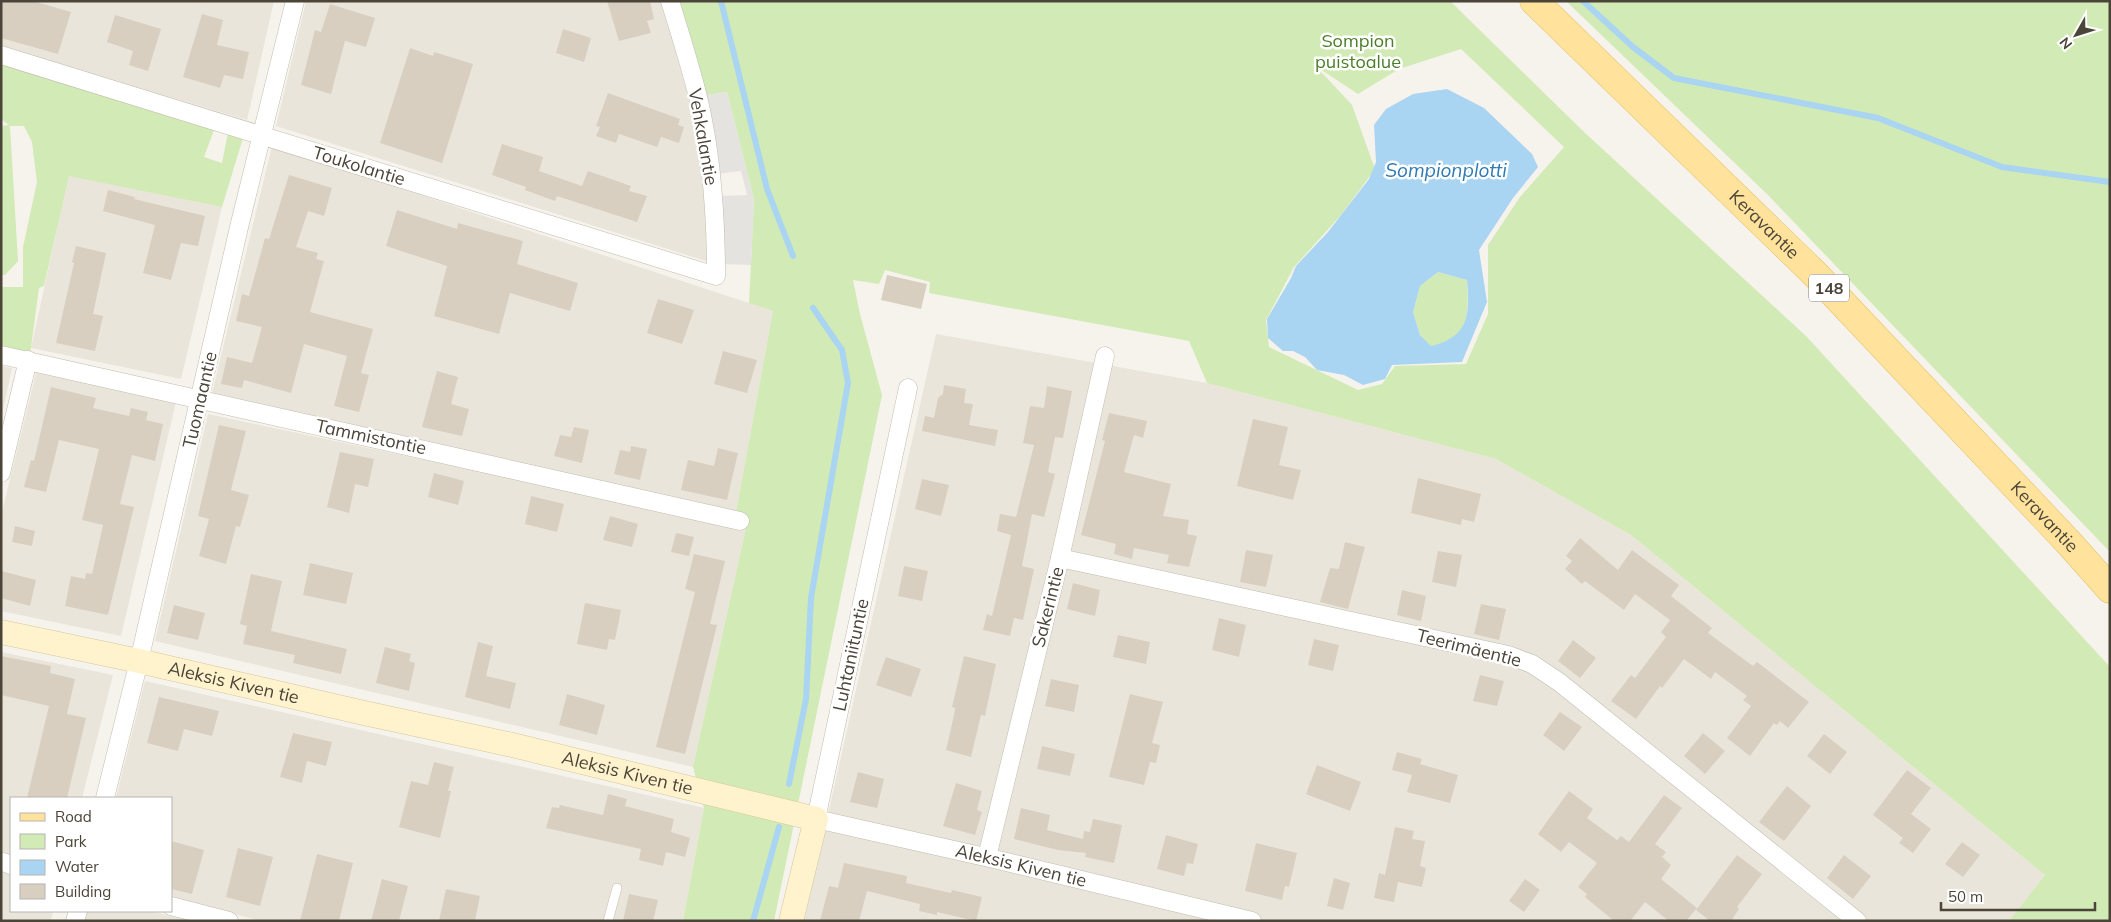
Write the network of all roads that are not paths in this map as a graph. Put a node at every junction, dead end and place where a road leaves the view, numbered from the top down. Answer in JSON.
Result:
{"nodes":[{"id":1,"x":295,"y":1,"type":"edge"},
{"id":2,"x":670,"y":1,"type":"edge"},
{"id":3,"x":1534,"y":1,"type":"edge"},
{"id":4,"x":1,"y":54,"type":"edge"},
{"id":5,"x":262,"y":136,"type":"junction"},
{"id":6,"x":716,"y":276,"type":"joint"},
{"id":7,"x":1,"y":355,"type":"edge"},
{"id":8,"x":1105,"y":356,"type":"dead end"},
{"id":9,"x":28,"y":360,"type":"junction"},
{"id":10,"x":908,"y":388,"type":"dead end"},
{"id":11,"x":200,"y":399,"type":"junction"},
{"id":12,"x":1,"y":473,"type":"edge"},
{"id":13,"x":740,"y":521,"type":"dead end"},
{"id":14,"x":1060,"y":558,"type":"junction"},
{"id":15,"x":2110,"y":589,"type":"edge"},
{"id":16,"x":1,"y":632,"type":"edge"},
{"id":17,"x":139,"y":661,"type":"junction"},
{"id":18,"x":105,"y":797,"type":"edge"},
{"id":19,"x":816,"y":819,"type":"junction"},
{"id":20,"x":987,"y":857,"type":"junction"},
{"id":21,"x":617,"y":888,"type":"dead end"},
{"id":22,"x":172,"y":906,"type":"edge"},
{"id":23,"x":229,"y":921,"type":"edge"},
{"id":24,"x":608,"y":921,"type":"edge"},
{"id":25,"x":791,"y":921,"type":"edge"},
{"id":26,"x":1252,"y":921,"type":"edge"},
{"id":27,"x":1857,"y":921,"type":"edge"}],
"edges":[{"from":1,"to":5,"type":"street","name":"Tuomaantie"},
{"from":2,"to":6,"type":"street","name":"Vehkalantie"},
{"from":3,"to":15,"type":"main road","name":"Keravantie","number":"148"},
{"from":4,"to":5,"type":"street","name":"Toukolantie"},
{"from":5,"to":6,"type":"street","name":"Toukolantie"},
{"from":5,"to":11,"type":"street","name":"Tuomaantie"},
{"from":7,"to":9,"type":"street","name":"Tammistontie"},
{"from":8,"to":14,"type":"street","name":"Sakerintie"},
{"from":9,"to":11,"type":"street","name":"Tammistontie"},
{"from":9,"to":12,"type":"street"},
{"from":10,"to":19,"type":"street","name":"Luhtaniituntie"},
{"from":11,"to":13,"type":"street","name":"Tammistontie"},
{"from":11,"to":17,"type":"street","name":"Tuomaantie"},
{"from":14,"to":20,"type":"street","name":"Sakerintie"},
{"from":14,"to":27,"type":"street","name":"Teerimäentie"},
{"from":16,"to":17,"type":"street","name":"Aleksis Kiven tie"},
{"from":17,"to":18,"type":"street","name":"Tuomaantie"},
{"from":17,"to":19,"type":"street","name":"Aleksis Kiven tie"},
{"from":19,"to":20,"type":"street","name":"Aleksis Kiven tie"},
{"from":19,"to":25,"type":"street","name":"Luhtaniituntie"},
{"from":20,"to":26,"type":"street","name":"Aleksis Kiven tie"},
{"from":21,"to":24,"type":"lane"},
{"from":22,"to":23,"type":"street"}]}
